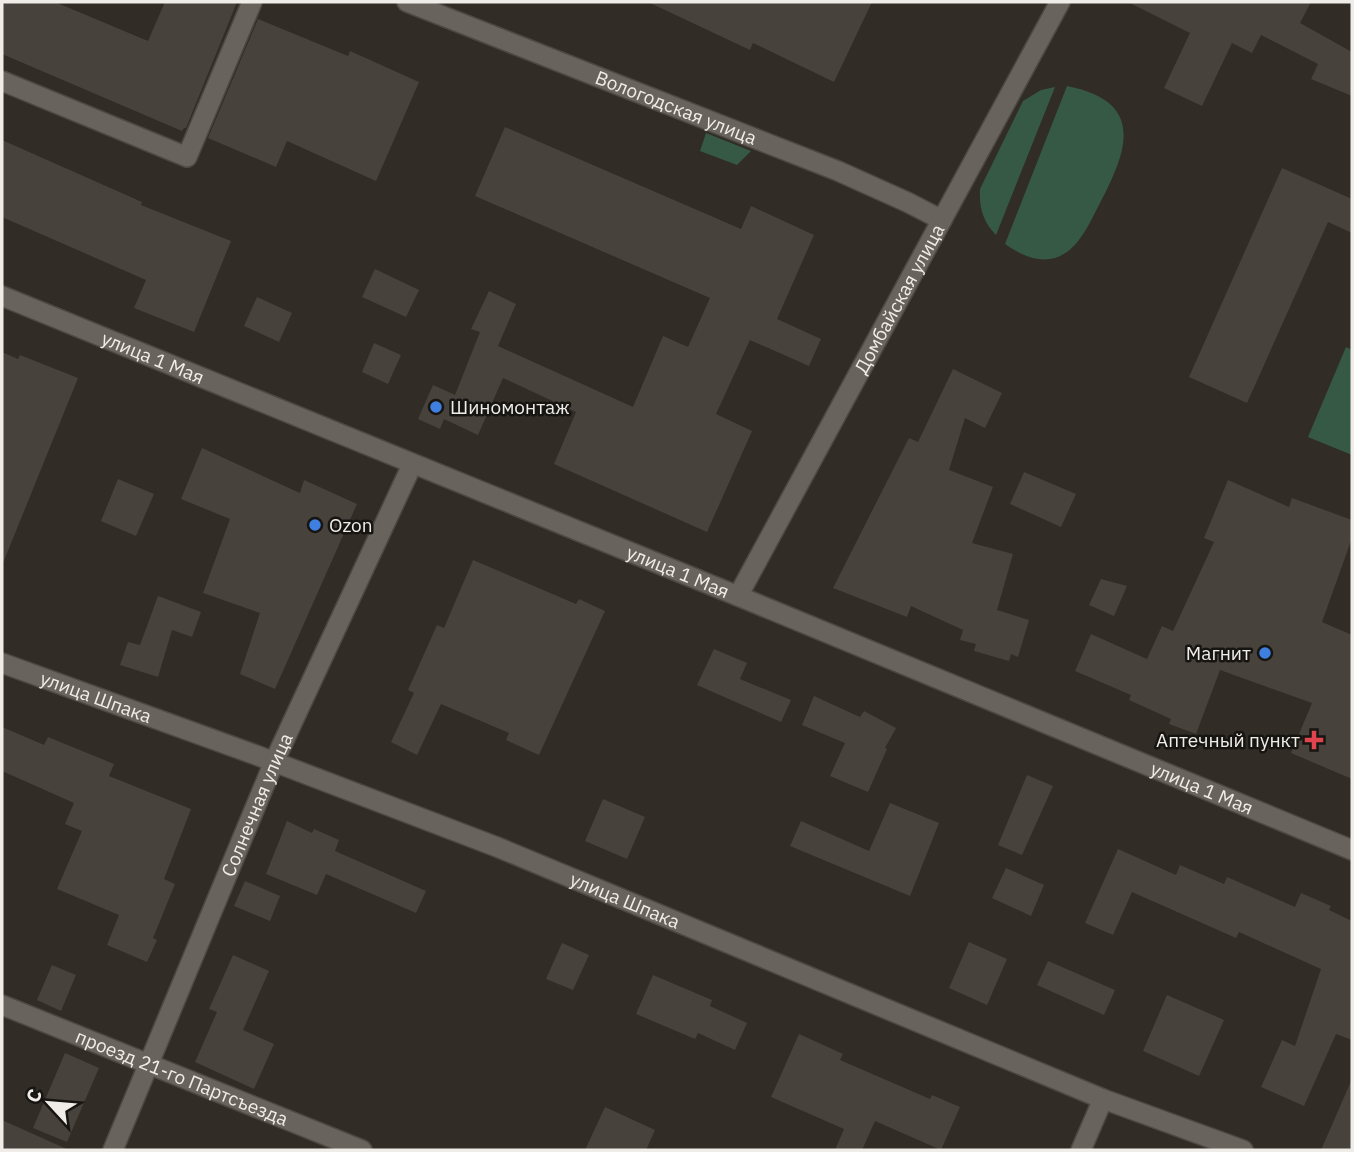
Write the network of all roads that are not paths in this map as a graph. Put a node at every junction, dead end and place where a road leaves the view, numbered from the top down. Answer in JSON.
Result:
{"nodes":[{"id":1,"x":253,"y":2,"type":"edge"},
{"id":2,"x":407,"y":2,"type":"edge"},
{"id":3,"x":1060,"y":2,"type":"edge"},
{"id":4,"x":2,"y":81,"type":"edge"},
{"id":5,"x":942,"y":220,"type":"junction"},
{"id":6,"x":2,"y":296,"type":"edge"},
{"id":7,"x":412,"y":465,"type":"junction"},
{"id":8,"x":738,"y":596,"type":"junction"},
{"id":9,"x":2,"y":663,"type":"edge"},
{"id":10,"x":274,"y":762,"type":"junction"},
{"id":11,"x":1352,"y":850,"type":"edge"},
{"id":12,"x":2,"y":1005,"type":"edge"},
{"id":13,"x":148,"y":1064,"type":"junction"},
{"id":14,"x":1103,"y":1099,"type":"junction"},
{"id":15,"x":113,"y":1150,"type":"edge"},
{"id":16,"x":362,"y":1150,"type":"edge"},
{"id":17,"x":1081,"y":1150,"type":"edge"},
{"id":18,"x":1243,"y":1150,"type":"edge"}],
"edges":[{"from":1,"to":4,"type":"street"},
{"from":2,"to":5,"type":"street","name":"Вологодская улица"},
{"from":3,"to":5,"type":"street","name":"Домбайская улица"},
{"from":5,"to":8,"type":"street","name":"Домбайская улица"},
{"from":6,"to":7,"type":"street","name":"улица 1 Мая"},
{"from":7,"to":8,"type":"street","name":"улица 1 Мая"},
{"from":7,"to":10,"type":"street","name":"Солнечная улица"},
{"from":8,"to":11,"type":"street","name":"улица 1 Мая"},
{"from":9,"to":10,"type":"street","name":"улица Шпака"},
{"from":10,"to":13,"type":"street","name":"Солнечная улица"},
{"from":10,"to":14,"type":"street","name":"улица Шпака"},
{"from":12,"to":13,"type":"street","name":"проезд 21-го Партсъезда"},
{"from":13,"to":15,"type":"street","name":"Солнечная улица"},
{"from":13,"to":16,"type":"street","name":"проезд 21-го Партсъезда"},
{"from":14,"to":17,"type":"street"},
{"from":14,"to":18,"type":"street","name":"улица Шпака"}]}
